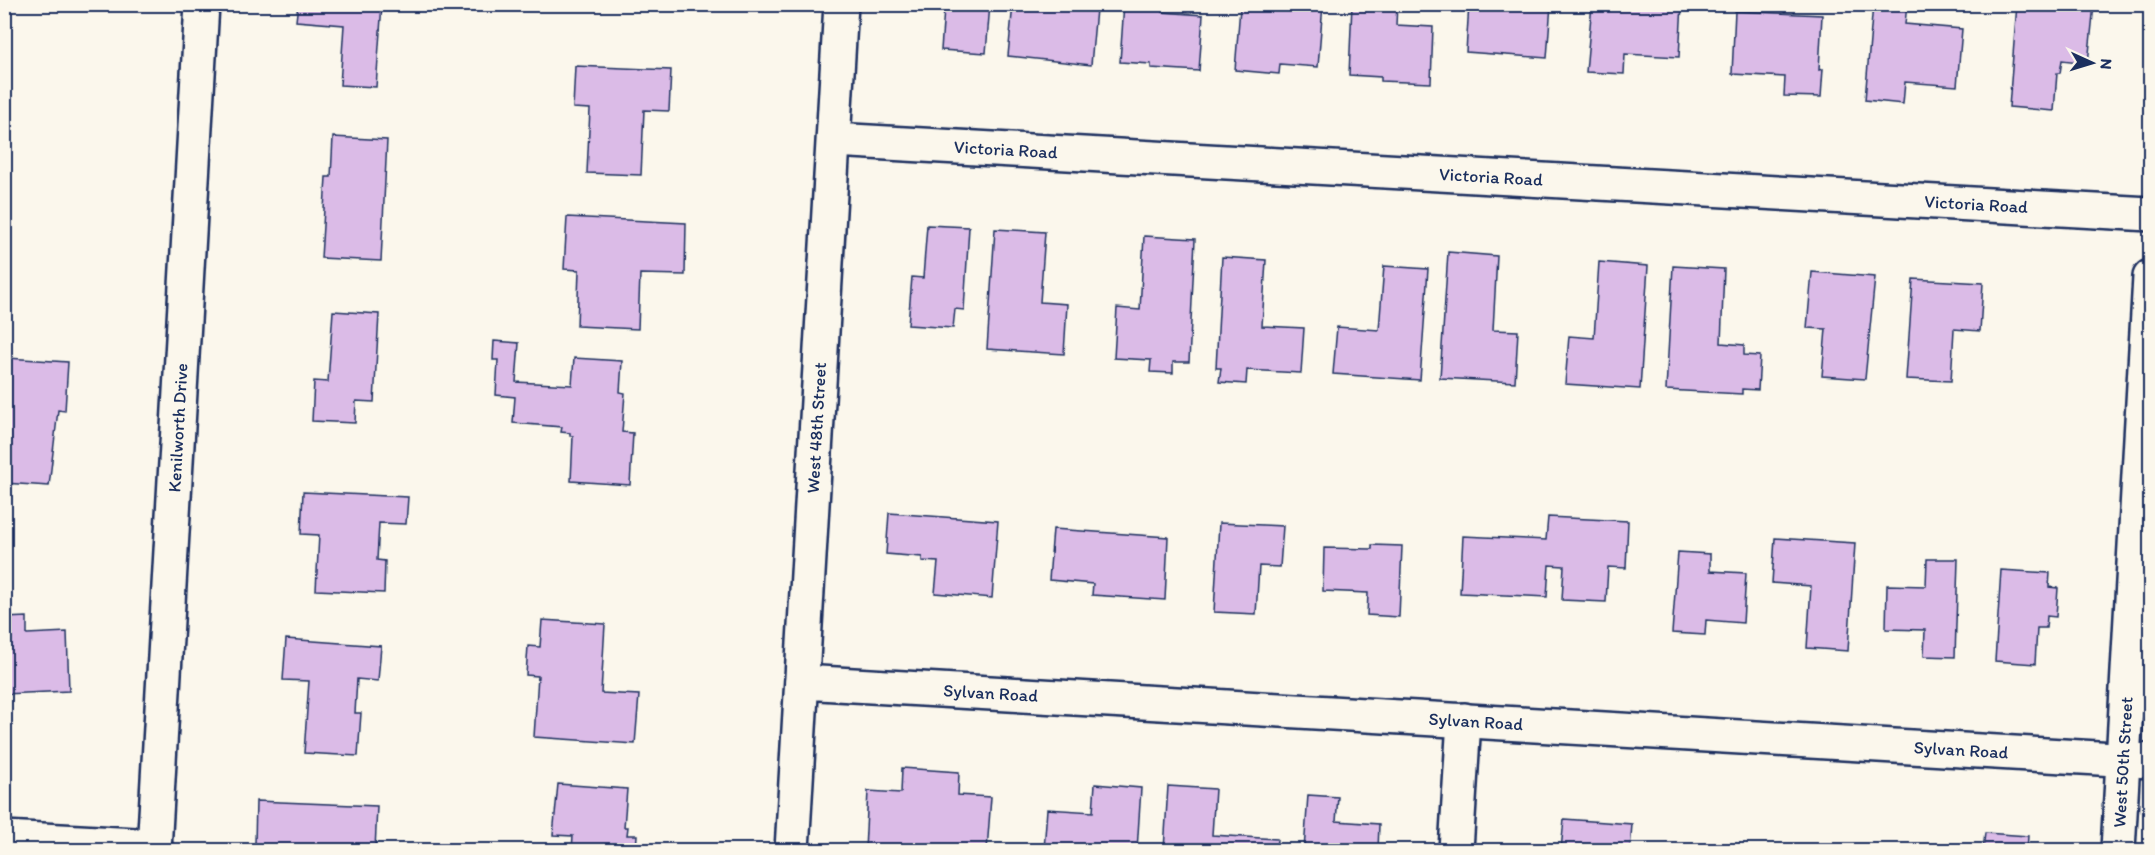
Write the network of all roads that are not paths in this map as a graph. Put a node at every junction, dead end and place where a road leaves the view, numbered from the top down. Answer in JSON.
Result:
{"nodes":[{"id":1,"x":202,"y":4,"type":"edge"},
{"id":2,"x":841,"y":4,"type":"edge"},
{"id":3,"x":834,"y":140,"type":"junction"},
{"id":4,"x":2151,"y":214,"type":"edge"},
{"id":5,"x":2151,"y":277,"type":"edge"},
{"id":6,"x":802,"y":682,"type":"junction"},
{"id":7,"x":1464,"y":720,"type":"junction"},
{"id":8,"x":2137,"y":760,"type":"edge"},
{"id":9,"x":4,"y":838,"type":"edge"},
{"id":10,"x":154,"y":848,"type":"edge"},
{"id":11,"x":792,"y":850,"type":"edge"},
{"id":12,"x":1456,"y":850,"type":"edge"},
{"id":13,"x":2118,"y":850,"type":"edge"}],
"edges":[{"from":1,"to":10,"type":"street","name":"Kenilworth Drive"},
{"from":2,"to":3,"type":"street","name":"West 48th Street"},
{"from":3,"to":4,"type":"street","name":"Victoria Road"},
{"from":3,"to":6,"type":"street","name":"West 48th Street"},
{"from":5,"to":8,"type":"street","name":"West 50th Street"},
{"from":6,"to":7,"type":"street","name":"Sylvan Road"},
{"from":6,"to":11,"type":"street","name":"West 48th Street"},
{"from":7,"to":8,"type":"street","name":"Sylvan Road"},
{"from":7,"to":12,"type":"street"},
{"from":8,"to":13,"type":"street","name":"West 50th Street"},
{"from":9,"to":10,"type":"street"}]}
